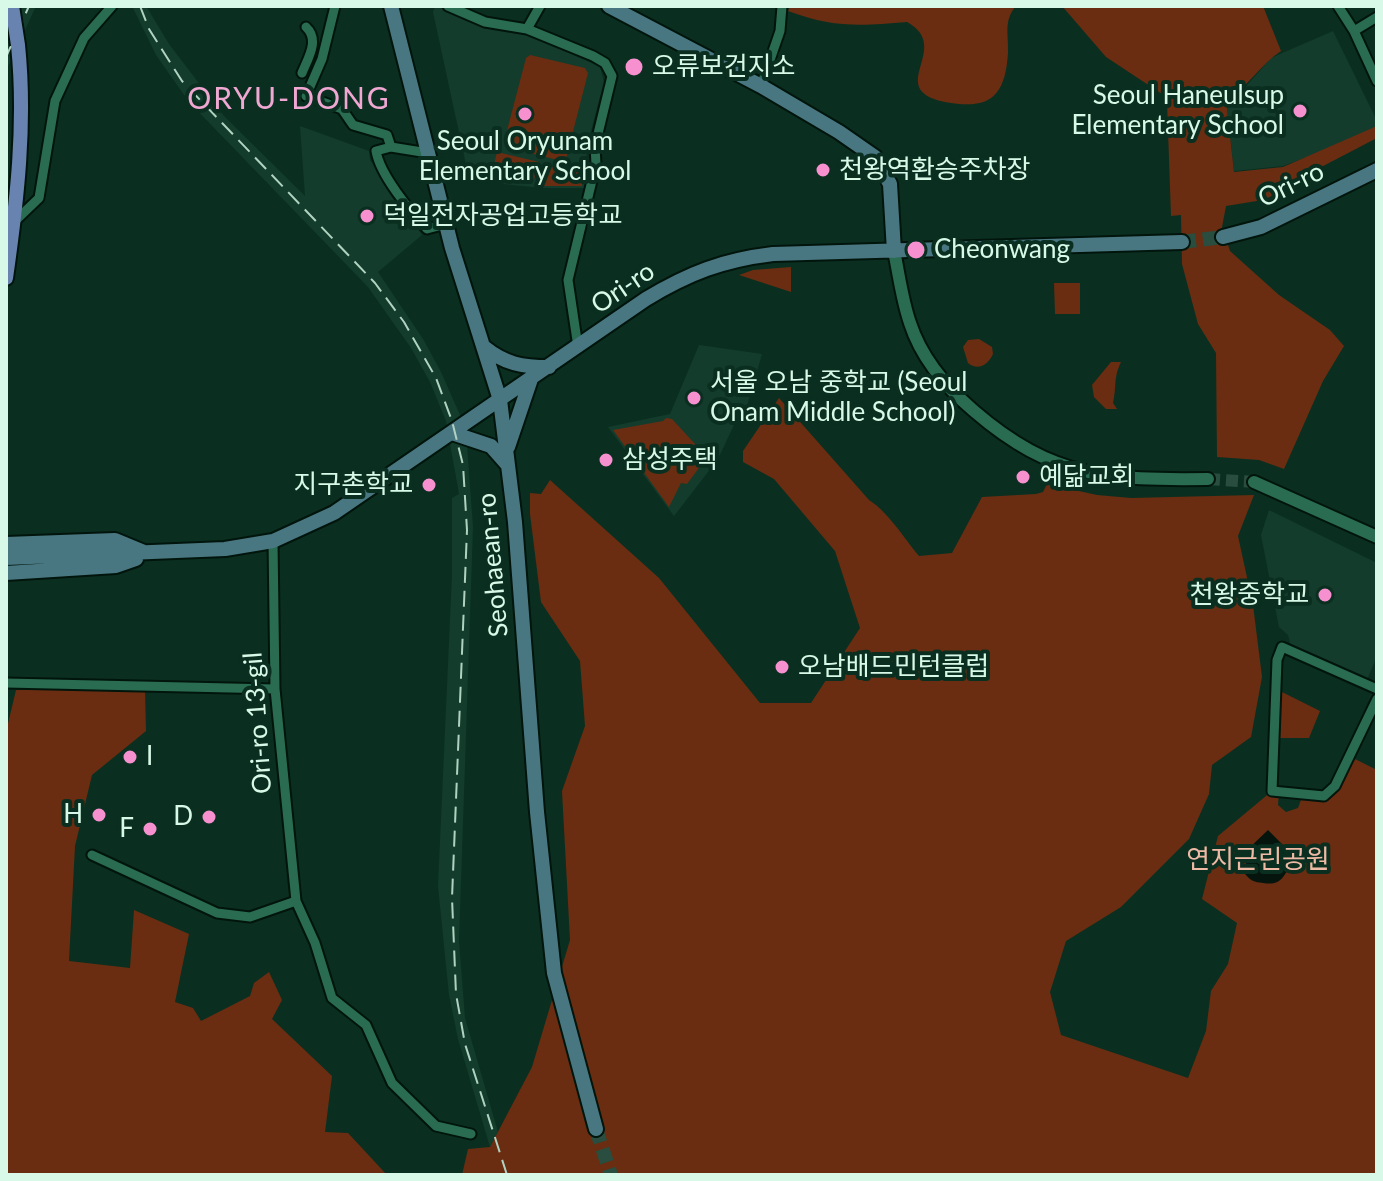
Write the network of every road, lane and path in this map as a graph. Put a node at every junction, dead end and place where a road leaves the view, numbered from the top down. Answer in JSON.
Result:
{"nodes":[{"id":1,"x":12,"y":6,"type":"edge"},
{"id":2,"x":112,"y":6,"type":"edge"},
{"id":3,"x":335,"y":6,"type":"edge"},
{"id":4,"x":391,"y":6,"type":"edge"},
{"id":5,"x":448,"y":6,"type":"edge"},
{"id":6,"x":540,"y":6,"type":"edge"},
{"id":7,"x":609,"y":6,"type":"edge"},
{"id":8,"x":782,"y":6,"type":"edge"},
{"id":9,"x":1338,"y":6,"type":"edge"},
{"id":10,"x":1377,"y":17,"type":"edge"},
{"id":11,"x":306,"y":27,"type":"dead end"},
{"id":12,"x":527,"y":29,"type":"junction"},
{"id":13,"x":1354,"y":31,"type":"junction"},
{"id":14,"x":302,"y":73,"type":"dead end"},
{"id":15,"x":1377,"y":81,"type":"edge"},
{"id":16,"x":761,"y":86,"type":"junction"},
{"id":17,"x":391,"y":147,"type":"junction"},
{"id":18,"x":428,"y":153,"type":"junction"},
{"id":19,"x":1377,"y":170,"type":"edge"},
{"id":20,"x":14,"y":222,"type":"junction"},
{"id":21,"x":446,"y":224,"type":"junction"},
{"id":22,"x":1223,"y":237,"type":"tunnel mouth"},
{"id":23,"x":1182,"y":242,"type":"tunnel mouth"},
{"id":24,"x":894,"y":251,"type":"junction"},
{"id":25,"x":6,"y":278,"type":"edge"},
{"id":26,"x":483,"y":347,"type":"junction"},
{"id":27,"x":578,"y":347,"type":"junction"},
{"id":28,"x":550,"y":367,"type":"junction"},
{"id":29,"x":531,"y":379,"type":"junction"},
{"id":30,"x":500,"y":400,"type":"junction"},
{"id":31,"x":452,"y":433,"type":"junction"},
{"id":32,"x":507,"y":458,"type":"junction"},
{"id":33,"x":1208,"y":479,"type":"tunnel mouth"},
{"id":34,"x":1254,"y":482,"type":"tunnel mouth"},
{"id":35,"x":1377,"y":537,"type":"edge"},
{"id":36,"x":273,"y":541,"type":"junction"},
{"id":37,"x":6,"y":544,"type":"edge"},
{"id":38,"x":148,"y":554,"type":"junction"},
{"id":39,"x":6,"y":558,"type":"edge"},
{"id":40,"x":6,"y":573,"type":"edge"},
{"id":41,"x":6,"y":683,"type":"edge"},
{"id":42,"x":275,"y":689,"type":"junction"},
{"id":43,"x":1377,"y":689,"type":"edge"},
{"id":44,"x":1377,"y":699,"type":"edge"},
{"id":45,"x":92,"y":855,"type":"dead end"},
{"id":46,"x":296,"y":901,"type":"junction"},
{"id":47,"x":596,"y":1129,"type":"tunnel mouth"},
{"id":48,"x":471,"y":1134,"type":"dead end"}],
"edges":[{"from":1,"to":20,"type":"main road","bridge":true},
{"from":2,"to":20,"type":"street"},
{"from":3,"to":17,"type":"street"},
{"from":4,"to":18,"type":"main road","name":"Seohaean-ro"},
{"from":5,"to":12,"type":"street"},
{"from":6,"to":12,"type":"street"},
{"from":7,"to":16,"type":"main road"},
{"from":8,"to":16,"type":"street"},
{"from":9,"to":13,"type":"street"},
{"from":10,"to":13,"type":"street"},
{"from":11,"to":14,"type":"street"},
{"from":12,"to":27,"type":"street"},
{"from":13,"to":15,"type":"street"},
{"from":16,"to":24,"type":"main road"},
{"from":17,"to":18,"type":"street"},
{"from":17,"to":21,"type":"street"},
{"from":18,"to":21,"type":"main road","name":"Seohaean-ro"},
{"from":19,"to":22,"type":"main road","name":"Ori-ro"},
{"from":20,"to":25,"type":"main road"},
{"from":21,"to":26,"type":"main road","name":"Seohaean-ro"},
{"from":23,"to":24,"type":"main road","name":"Ori-ro"},
{"from":24,"to":27,"type":"main road","name":"Ori-ro"},
{"from":24,"to":33,"type":"street"},
{"from":26,"to":28,"type":"main road"},
{"from":26,"to":30,"type":"main road","name":"Seohaean-ro"},
{"from":27,"to":28,"type":"main road","name":"Ori-ro"},
{"from":28,"to":29,"type":"main road","name":"Ori-ro"},
{"from":29,"to":30,"type":"main road","name":"Ori-ro"},
{"from":29,"to":32,"type":"main road"},
{"from":30,"to":31,"type":"main road","name":"Ori-ro"},
{"from":30,"to":32,"type":"main road","name":"Seohaean-ro"},
{"from":31,"to":32,"type":"main road"},
{"from":31,"to":36,"type":"main road","name":"Ori-ro"},
{"from":32,"to":47,"type":"main road","name":"Seohaean-ro"},
{"from":34,"to":35,"type":"street"},
{"from":36,"to":38,"type":"main road","name":"Ori-ro"},
{"from":36,"to":42,"type":"street","name":"Ori-ro 13-gil"},
{"from":37,"to":38,"type":"main road","name":"Ori-ro"},
{"from":38,"to":39,"type":"main road","name":"Ori-ro"},
{"from":38,"to":40,"type":"main road","name":"Ori-ro"},
{"from":41,"to":42,"type":"street"},
{"from":42,"to":46,"type":"street","name":"Ori-ro 13-gil"},
{"from":43,"to":44,"type":"street"},
{"from":45,"to":46,"type":"street"},
{"from":46,"to":48,"type":"street","name":"Ori-ro 13-gil"}]}
